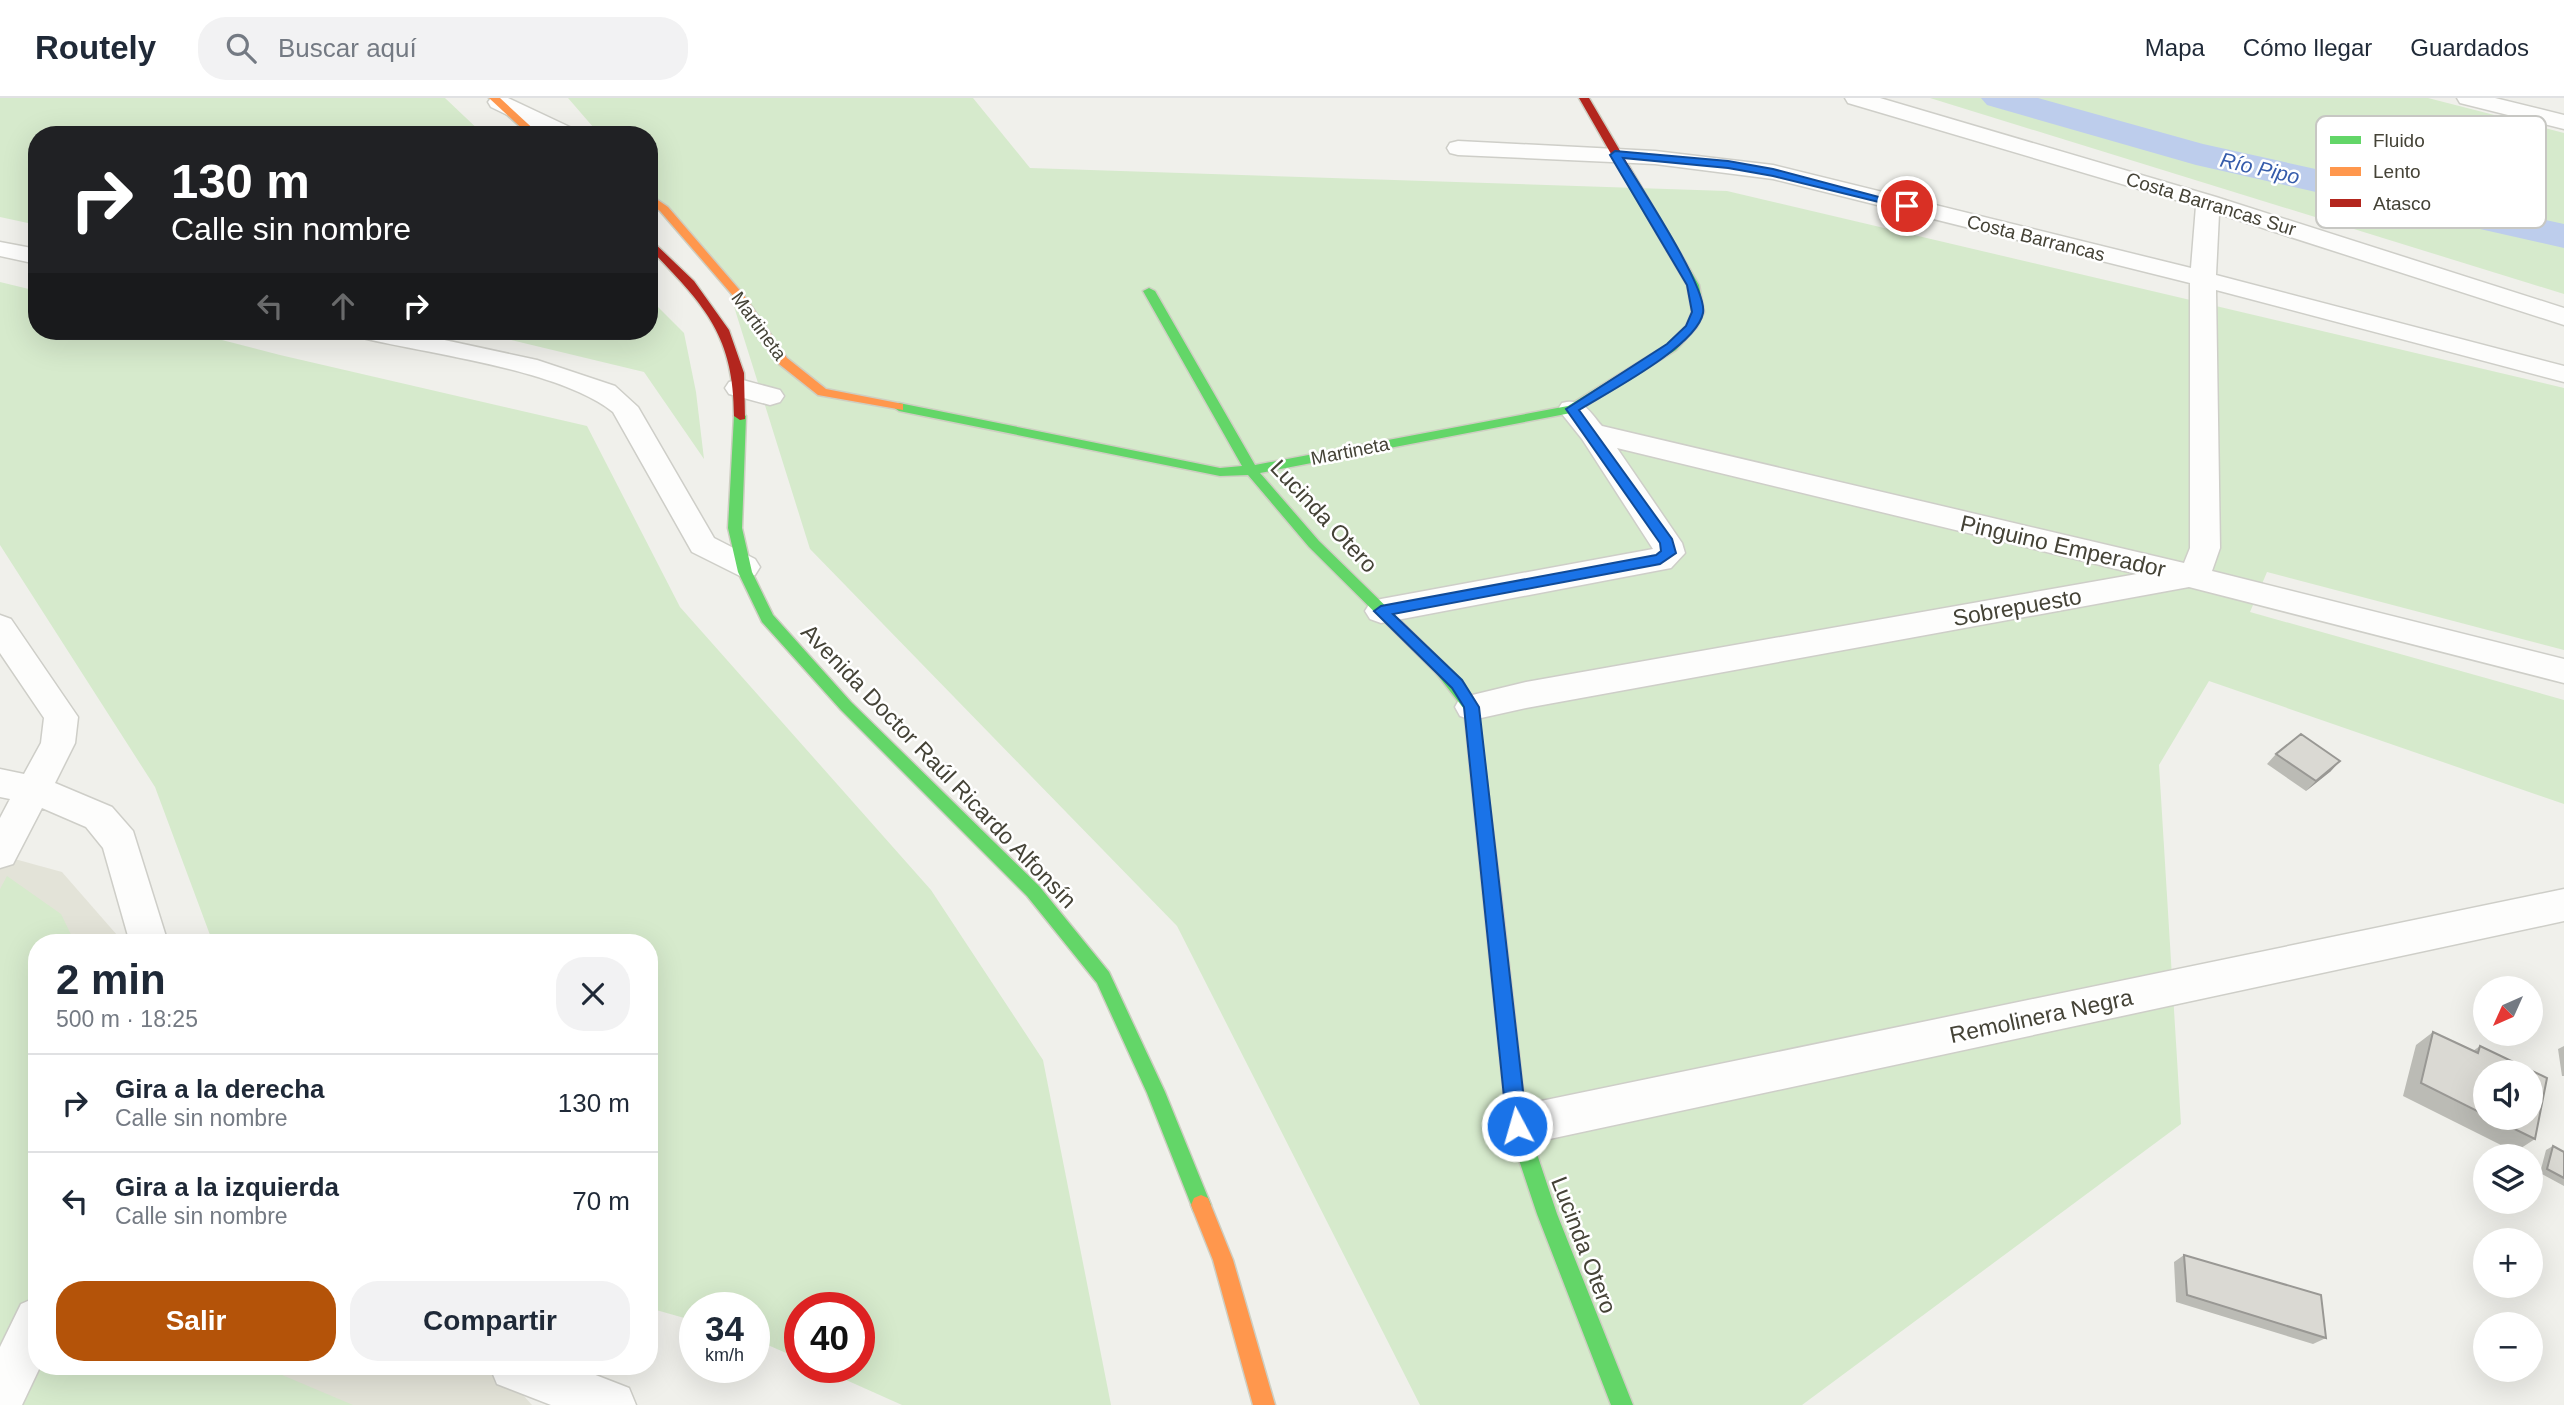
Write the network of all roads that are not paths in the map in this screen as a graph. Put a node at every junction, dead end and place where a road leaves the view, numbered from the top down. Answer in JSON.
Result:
{"nodes":[{"id":1,"x":1584,"y":98,"type":"edge"},
{"id":2,"x":1856,"y":98,"type":"edge"},
{"id":3,"x":2468,"y":98,"type":"edge"},
{"id":4,"x":497,"y":100,"type":"edge"},
{"id":5,"x":2540,"y":116,"type":"edge"},
{"id":6,"x":2546,"y":118,"type":"edge"},
{"id":7,"x":2564,"y":122,"type":"edge"},
{"id":8,"x":525,"y":126,"type":"edge"},
{"id":9,"x":550,"y":126,"type":"edge"},
{"id":10,"x":1458,"y":148,"type":"dead end"},
{"id":11,"x":1615,"y":155,"type":"junction"},
{"id":12,"x":2208,"y":202,"type":"junction"},
{"id":13,"x":658,"y":204,"type":"edge"},
{"id":14,"x":0,"y":248,"type":"edge"},
{"id":15,"x":658,"y":251,"type":"edge"},
{"id":16,"x":28,"y":255,"type":"edge"},
{"id":17,"x":2203,"y":279,"type":"junction"},
{"id":18,"x":1149,"y":291,"type":"dead end"},
{"id":19,"x":2564,"y":317,"type":"edge"},
{"id":20,"x":408,"y":340,"type":"edge"},
{"id":21,"x":2564,"y":374,"type":"edge"},
{"id":22,"x":739,"y":387,"type":"junction"},
{"id":23,"x":770,"y":396,"type":"dead end"},
{"id":24,"x":1572,"y":409,"type":"junction"},
{"id":25,"x":1592,"y":433,"type":"junction"},
{"id":26,"x":1251,"y":470,"type":"junction"},
{"id":27,"x":744,"y":567,"type":"junction"},
{"id":28,"x":2189,"y":576,"type":"junction"},
{"id":29,"x":1381,"y":611,"type":"junction"},
{"id":30,"x":0,"y":627,"type":"edge"},
{"id":31,"x":2564,"y":671,"type":"edge"},
{"id":32,"x":1472,"y":707,"type":"junction"},
{"id":33,"x":0,"y":783,"type":"edge"},
{"id":34,"x":35,"y":790,"type":"junction"},
{"id":35,"x":0,"y":853,"type":"edge"},
{"id":36,"x":2564,"y":905,"type":"edge"},
{"id":37,"x":146,"y":934,"type":"edge"},
{"id":38,"x":1517,"y":1126,"type":"junction"},
{"id":39,"x":28,"y":1339,"type":"edge"},
{"id":40,"x":535,"y":1375,"type":"edge"},
{"id":41,"x":0,"y":1400,"type":"edge"},
{"id":42,"x":612,"y":1405,"type":"edge"},
{"id":43,"x":1264,"y":1405,"type":"edge"},
{"id":44,"x":1622,"y":1405,"type":"edge"}],
"edges":[{"from":1,"to":11,"type":"street","name":"Martineta"},
{"from":2,"to":12,"type":"street","name":"Costa Barrancas Sur"},
{"from":3,"to":5,"type":"street"},
{"from":4,"to":8,"type":"street"},
{"from":4,"to":9,"type":"street"},
{"from":6,"to":7,"type":"street"},
{"from":10,"to":11,"type":"street","name":"Costa Barrancas"},
{"from":11,"to":17,"type":"street","name":"Costa Barrancas"},
{"from":11,"to":24,"type":"street","name":"Martineta"},
{"from":12,"to":17,"type":"street"},
{"from":12,"to":19,"type":"street","name":"Costa Barrancas Sur"},
{"from":13,"to":26,"type":"street","name":"Martineta"},
{"from":14,"to":16,"type":"street"},
{"from":15,"to":22,"type":"street","name":"Avenida Doctor Raúl Ricardo Alfonsín"},
{"from":17,"to":21,"type":"street","name":"Costa Barrancas"},
{"from":17,"to":28,"type":"street"},
{"from":18,"to":26,"type":"street","name":"Lucinda Otero"},
{"from":20,"to":27,"type":"street"},
{"from":22,"to":23,"type":"street","name":"Martineta"},
{"from":22,"to":27,"type":"street","name":"Avenida Doctor Raúl Ricardo Alfonsín"},
{"from":24,"to":25,"type":"street"},
{"from":24,"to":26,"type":"street","name":"Martineta"},
{"from":25,"to":28,"type":"street","name":"Pinguino Emperador"},
{"from":25,"to":29,"type":"street"},
{"from":26,"to":29,"type":"street","name":"Lucinda Otero"},
{"from":27,"to":43,"type":"street","name":"Avenida Doctor Raúl Ricardo Alfonsín"},
{"from":28,"to":31,"type":"street","name":"Pinguino Emperador"},
{"from":28,"to":32,"type":"street","name":"Sobrepuesto"},
{"from":29,"to":32,"type":"street","name":"Lucinda Otero"},
{"from":30,"to":34,"type":"street"},
{"from":32,"to":38,"type":"street","name":"Lucinda Otero"},
{"from":33,"to":34,"type":"street"},
{"from":34,"to":35,"type":"street"},
{"from":34,"to":37,"type":"street"},
{"from":36,"to":38,"type":"street","name":"Remolinera Negra"},
{"from":38,"to":44,"type":"street","name":"Lucinda Otero"},
{"from":39,"to":41,"type":"street"},
{"from":40,"to":42,"type":"street"}]}
